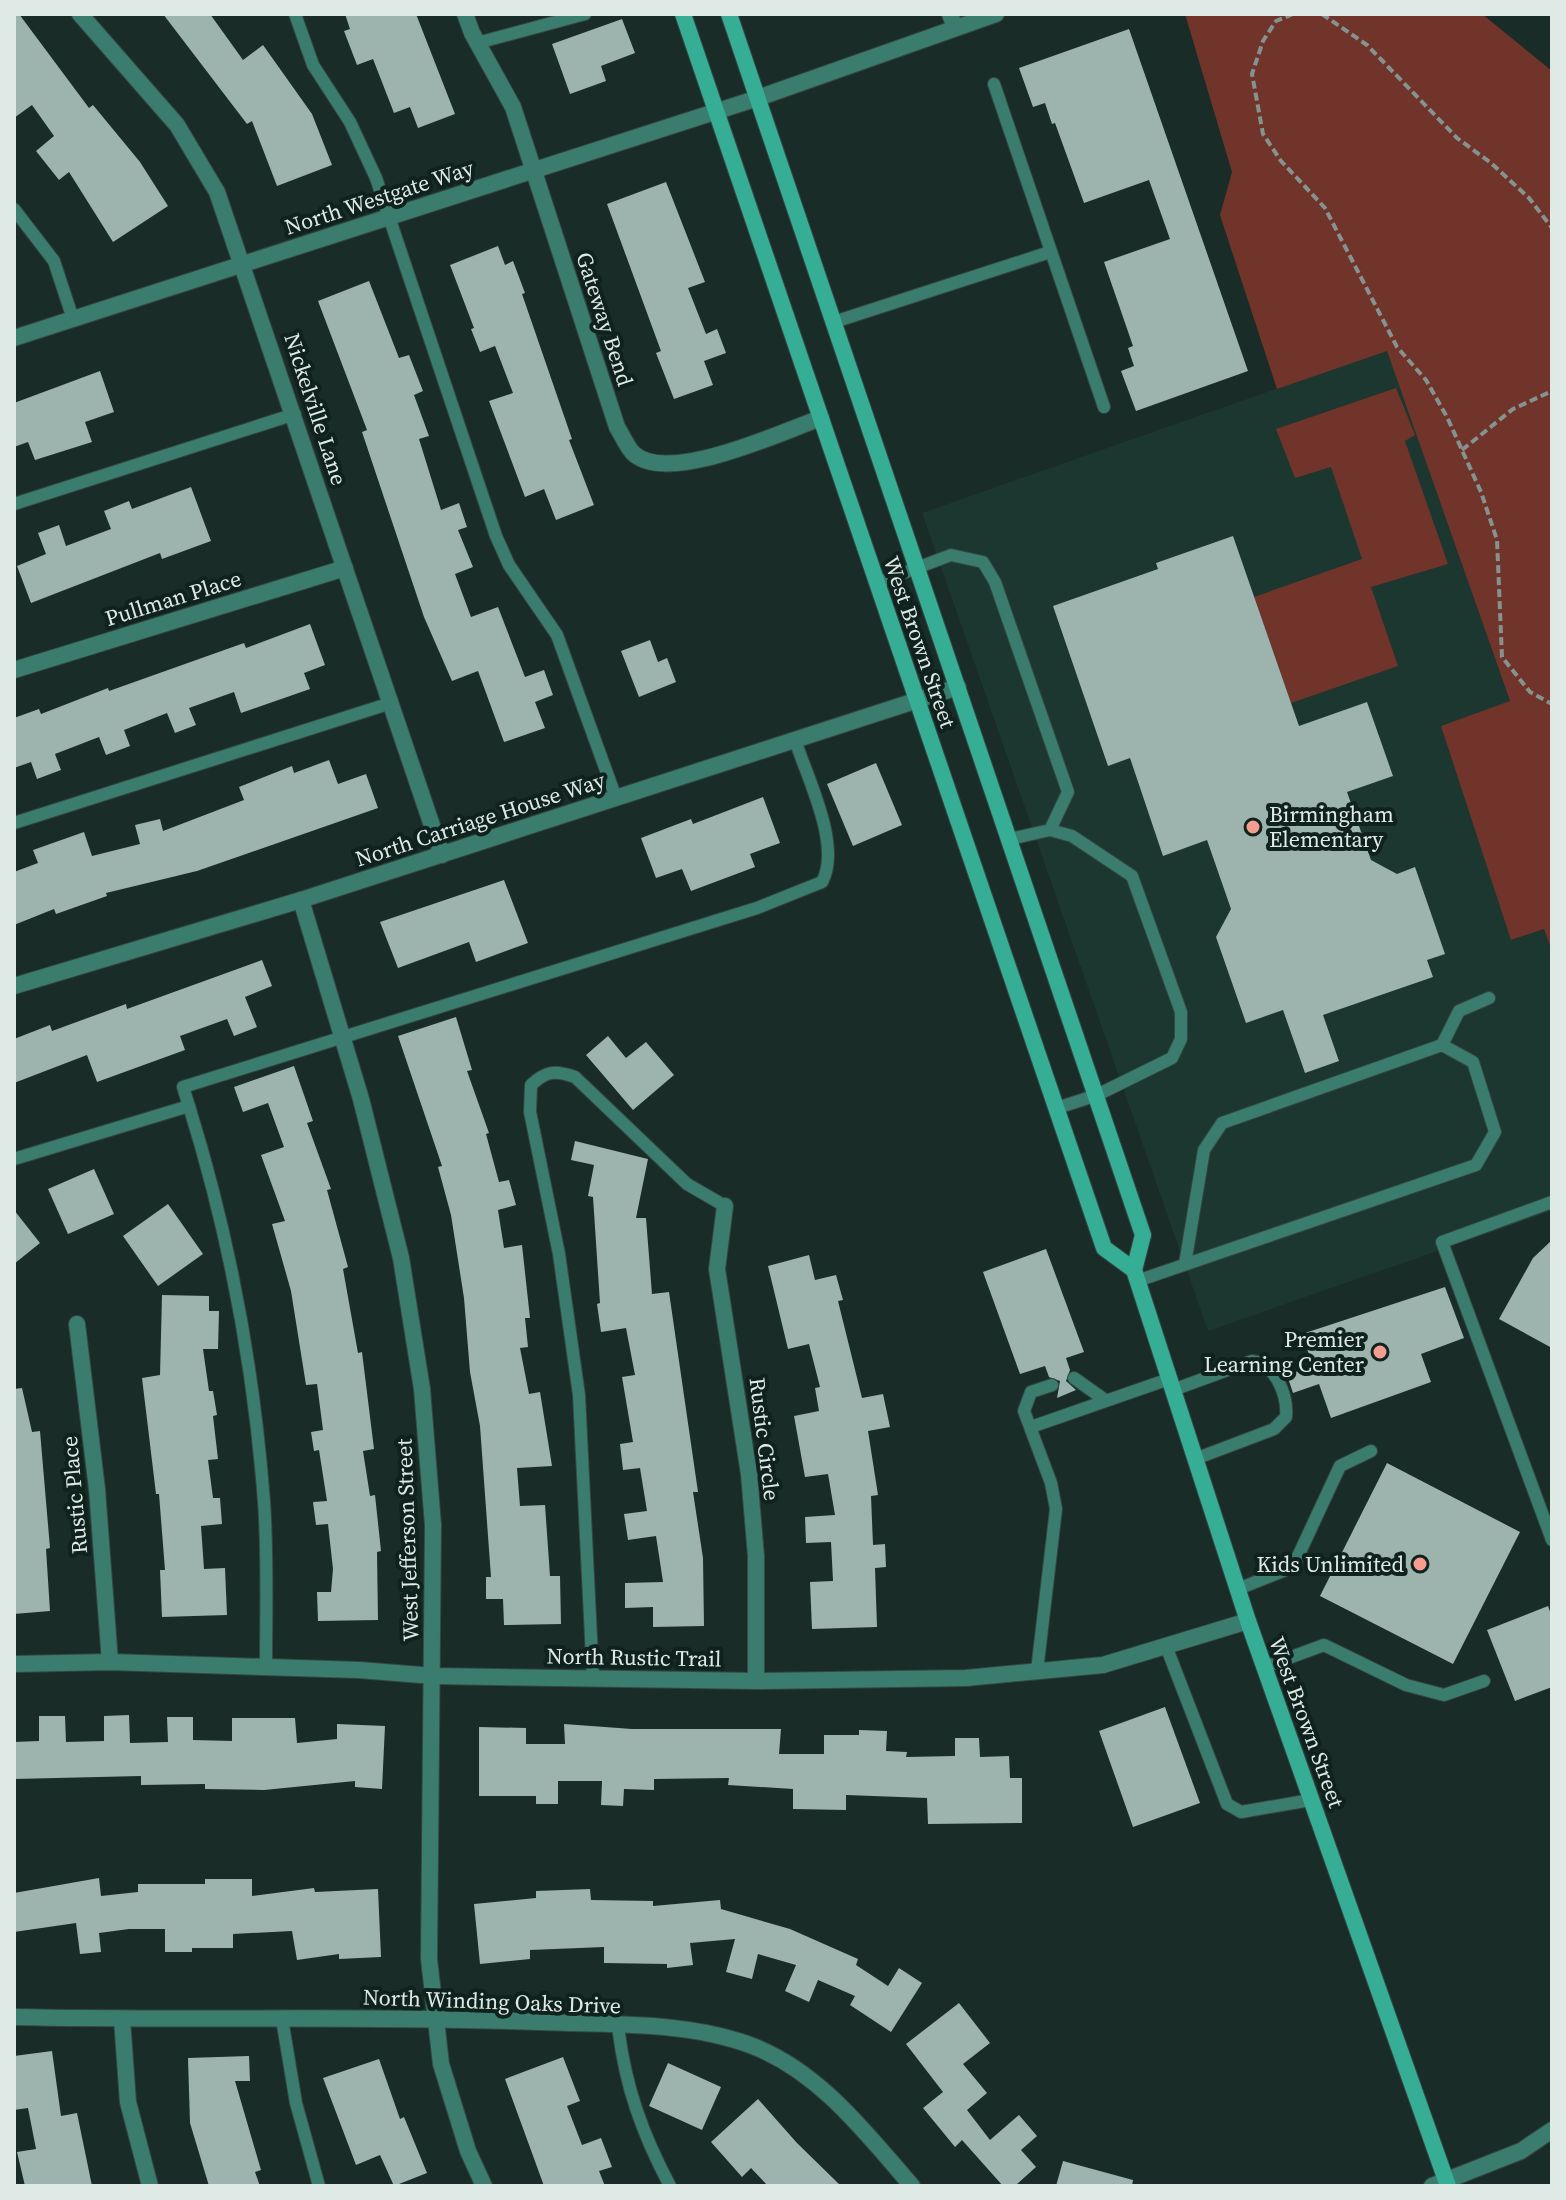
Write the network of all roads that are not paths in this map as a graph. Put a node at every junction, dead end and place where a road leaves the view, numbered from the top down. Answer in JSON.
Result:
{"nodes":[{"id":1,"x":80,"y":14,"type":"edge"},
{"id":2,"x":295,"y":14,"type":"edge"},
{"id":3,"x":465,"y":14,"type":"edge"},
{"id":4,"x":585,"y":14,"type":"edge"},
{"id":5,"x":683,"y":14,"type":"edge"},
{"id":6,"x":729,"y":14,"type":"edge"},
{"id":7,"x":996,"y":14,"type":"edge"},
{"id":8,"x":952,"y":21,"type":"edge"},
{"id":9,"x":477,"y":43,"type":"junction"},
{"id":10,"x":994,"y":84,"type":"dead end"},
{"id":11,"x":758,"y":98,"type":"junction"},
{"id":12,"x":716,"y":111,"type":"junction"},
{"id":13,"x":533,"y":171,"type":"junction"},
{"id":14,"x":14,"y":209,"type":"edge"},
{"id":15,"x":388,"y":217,"type":"junction"},
{"id":16,"x":1050,"y":252,"type":"junction"},
{"id":17,"x":244,"y":265,"type":"junction"},
{"id":18,"x":73,"y":319,"type":"junction"},
{"id":19,"x":834,"y":322,"type":"junction"},
{"id":20,"x":14,"y":338,"type":"edge"},
{"id":21,"x":1104,"y":407,"type":"dead end"},
{"id":22,"x":295,"y":414,"type":"junction"},
{"id":23,"x":821,"y":418,"type":"junction"},
{"id":24,"x":14,"y":504,"type":"edge"},
{"id":25,"x":345,"y":568,"type":"junction"},
{"id":26,"x":918,"y":568,"type":"junction"},
{"id":27,"x":877,"y":583,"type":"junction"},
{"id":28,"x":14,"y":670,"type":"edge"},
{"id":29,"x":958,"y":687,"type":"junction"},
{"id":30,"x":917,"y":700,"type":"junction"},
{"id":31,"x":391,"y":703,"type":"junction"},
{"id":32,"x":795,"y":740,"type":"junction"},
{"id":33,"x":616,"y":798,"type":"junction"},
{"id":34,"x":14,"y":823,"type":"edge"},
{"id":35,"x":1050,"y":830,"type":"junction"},
{"id":36,"x":1010,"y":839,"type":"junction"},
{"id":37,"x":442,"y":855,"type":"junction"},
{"id":38,"x":301,"y":900,"type":"junction"},
{"id":39,"x":14,"y":986,"type":"edge"},
{"id":40,"x":1489,"y":998,"type":"dead end"},
{"id":41,"x":343,"y":1036,"type":"junction"},
{"id":42,"x":1442,"y":1045,"type":"junction"},
{"id":43,"x":1097,"y":1095,"type":"junction"},
{"id":44,"x":189,"y":1106,"type":"junction"},
{"id":45,"x":1057,"y":1108,"type":"junction"},
{"id":46,"x":14,"y":1159,"type":"edge"},
{"id":47,"x":1552,"y":1202,"type":"edge"},
{"id":48,"x":725,"y":1206,"type":"joint"},
{"id":49,"x":1185,"y":1264,"type":"junction"},
{"id":50,"x":1136,"y":1276,"type":"junction"},
{"id":51,"x":77,"y":1324,"type":"dead end"},
{"id":52,"x":1074,"y":1378,"type":"dead end"},
{"id":53,"x":1052,"y":1385,"type":"dead end"},
{"id":54,"x":1171,"y":1385,"type":"junction"},
{"id":55,"x":1105,"y":1400,"type":"junction"},
{"id":56,"x":1031,"y":1427,"type":"junction"},
{"id":57,"x":1371,"y":1451,"type":"dead end"},
{"id":58,"x":1195,"y":1459,"type":"junction"},
{"id":59,"x":1552,"y":1540,"type":"edge"},
{"id":60,"x":1238,"y":1589,"type":"junction"},
{"id":61,"x":1248,"y":1621,"type":"junction"},
{"id":62,"x":1166,"y":1646,"type":"junction"},
{"id":63,"x":110,"y":1662,"type":"junction"},
{"id":64,"x":14,"y":1664,"type":"edge"},
{"id":65,"x":266,"y":1667,"type":"junction"},
{"id":66,"x":1264,"y":1667,"type":"junction"},
{"id":67,"x":1037,"y":1671,"type":"junction"},
{"id":68,"x":434,"y":1676,"type":"junction"},
{"id":69,"x":593,"y":1678,"type":"junction"},
{"id":70,"x":756,"y":1681,"type":"junction"},
{"id":71,"x":1484,"y":1681,"type":"dead end"},
{"id":72,"x":1311,"y":1800,"type":"junction"},
{"id":73,"x":14,"y":2017,"type":"edge"},
{"id":74,"x":435,"y":2018,"type":"junction"},
{"id":75,"x":122,"y":2019,"type":"junction"},
{"id":76,"x":282,"y":2019,"type":"junction"},
{"id":77,"x":618,"y":2026,"type":"junction"},
{"id":78,"x":1552,"y":2130,"type":"edge"},
{"id":79,"x":1442,"y":2184,"type":"edge"},
{"id":80,"x":150,"y":2186,"type":"edge"},
{"id":81,"x":319,"y":2186,"type":"edge"},
{"id":82,"x":484,"y":2186,"type":"edge"},
{"id":83,"x":670,"y":2186,"type":"edge"},
{"id":84,"x":912,"y":2186,"type":"edge"}],
"edges":[{"from":1,"to":17,"type":"street","name":"Nickelville Lane"},
{"from":2,"to":15,"type":"lane"},
{"from":3,"to":9,"type":"street","name":"Gateway Bend"},
{"from":4,"to":9,"type":"lane"},
{"from":5,"to":12,"type":"main road","name":"West Brown Street"},
{"from":6,"to":11,"type":"main road","name":"West Brown Street"},
{"from":7,"to":8,"type":"street","name":"North Westgate Way"},
{"from":8,"to":11,"type":"street","name":"North Westgate Way"},
{"from":9,"to":13,"type":"street","name":"Gateway Bend"},
{"from":10,"to":16,"type":"lane"},
{"from":11,"to":12,"type":"street","name":"North Westgate Way"},
{"from":11,"to":19,"type":"main road","name":"West Brown Street"},
{"from":12,"to":13,"type":"street","name":"North Westgate Way"},
{"from":12,"to":23,"type":"main road","name":"West Brown Street"},
{"from":13,"to":15,"type":"street","name":"North Westgate Way"},
{"from":13,"to":23,"type":"street","name":"Gateway Bend"},
{"from":14,"to":18,"type":"lane"},
{"from":15,"to":17,"type":"street","name":"North Westgate Way"},
{"from":15,"to":33,"type":"lane"},
{"from":16,"to":19,"type":"lane"},
{"from":16,"to":21,"type":"lane"},
{"from":17,"to":18,"type":"street","name":"North Westgate Way"},
{"from":17,"to":22,"type":"street","name":"Nickelville Lane"},
{"from":18,"to":20,"type":"street","name":"North Westgate Way"},
{"from":19,"to":26,"type":"main road","name":"West Brown Street"},
{"from":22,"to":24,"type":"lane"},
{"from":22,"to":25,"type":"street","name":"Nickelville Lane"},
{"from":23,"to":27,"type":"main road","name":"West Brown Street"},
{"from":25,"to":28,"type":"street","name":"Pullman Place"},
{"from":25,"to":31,"type":"street","name":"Nickelville Lane"},
{"from":26,"to":27,"type":"lane"},
{"from":26,"to":29,"type":"main road","name":"West Brown Street"},
{"from":26,"to":35,"type":"lane"},
{"from":27,"to":30,"type":"main road","name":"West Brown Street"},
{"from":29,"to":30,"type":"street","name":"North Carriage House Way"},
{"from":29,"to":36,"type":"main road","name":"West Brown Street"},
{"from":30,"to":32,"type":"street","name":"North Carriage House Way"},
{"from":30,"to":45,"type":"main road","name":"West Brown Street"},
{"from":31,"to":34,"type":"lane"},
{"from":31,"to":37,"type":"street","name":"Nickelville Lane"},
{"from":32,"to":33,"type":"street","name":"North Carriage House Way"},
{"from":32,"to":41,"type":"lane"},
{"from":33,"to":37,"type":"street","name":"North Carriage House Way"},
{"from":35,"to":36,"type":"lane"},
{"from":35,"to":43,"type":"lane"},
{"from":36,"to":43,"type":"main road","name":"West Brown Street"},
{"from":37,"to":38,"type":"street","name":"North Carriage House Way"},
{"from":38,"to":39,"type":"street","name":"North Carriage House Way"},
{"from":38,"to":41,"type":"street","name":"West Jefferson Street"},
{"from":40,"to":42,"type":"lane"},
{"from":41,"to":44,"type":"lane"},
{"from":41,"to":68,"type":"street","name":"West Jefferson Street"},
{"from":42,"to":49,"type":"lane"},
{"from":42,"to":49,"type":"lane"},
{"from":43,"to":45,"type":"lane"},
{"from":43,"to":50,"type":"main road","name":"West Brown Street"},
{"from":44,"to":46,"type":"lane"},
{"from":44,"to":65,"type":"lane"},
{"from":45,"to":50,"type":"main road","name":"West Brown Street"},
{"from":47,"to":59,"type":"lane"},
{"from":48,"to":69,"type":"lane"},
{"from":48,"to":70,"type":"street","name":"Rustic Circle"},
{"from":49,"to":50,"type":"lane"},
{"from":50,"to":54,"type":"main road","name":"West Brown Street"},
{"from":51,"to":63,"type":"street","name":"Rustic Place"},
{"from":52,"to":55,"type":"lane"},
{"from":53,"to":56,"type":"lane"},
{"from":54,"to":55,"type":"lane"},
{"from":54,"to":58,"type":"main road","name":"West Brown Street"},
{"from":54,"to":58,"type":"lane"},
{"from":55,"to":56,"type":"lane"},
{"from":56,"to":67,"type":"lane"},
{"from":57,"to":60,"type":"lane"},
{"from":58,"to":60,"type":"main road","name":"West Brown Street"},
{"from":60,"to":61,"type":"main road","name":"West Brown Street"},
{"from":61,"to":62,"type":"street","name":"North Rustic Trail"},
{"from":61,"to":66,"type":"main road","name":"West Brown Street"},
{"from":62,"to":67,"type":"street","name":"North Rustic Trail"},
{"from":62,"to":72,"type":"lane"},
{"from":63,"to":64,"type":"street","name":"North Rustic Trail"},
{"from":63,"to":65,"type":"street","name":"North Rustic Trail"},
{"from":65,"to":68,"type":"street","name":"North Rustic Trail"},
{"from":66,"to":71,"type":"lane"},
{"from":66,"to":72,"type":"main road","name":"West Brown Street"},
{"from":67,"to":70,"type":"street","name":"North Rustic Trail"},
{"from":68,"to":69,"type":"street","name":"North Rustic Trail"},
{"from":68,"to":74,"type":"street","name":"West Jefferson Street"},
{"from":69,"to":70,"type":"street","name":"North Rustic Trail"},
{"from":72,"to":79,"type":"main road","name":"West Brown Street"},
{"from":73,"to":75,"type":"street","name":"North Winding Oaks Drive"},
{"from":74,"to":76,"type":"street","name":"North Winding Oaks Drive"},
{"from":74,"to":77,"type":"street","name":"North Winding Oaks Drive"},
{"from":74,"to":82,"type":"street","name":"West Jefferson Street"},
{"from":75,"to":76,"type":"street","name":"North Winding Oaks Drive"},
{"from":75,"to":80,"type":"street"},
{"from":76,"to":81,"type":"lane"},
{"from":77,"to":83,"type":"lane"},
{"from":77,"to":84,"type":"street","name":"North Winding Oaks Drive"},
{"from":78,"to":79,"type":"street"}]}
